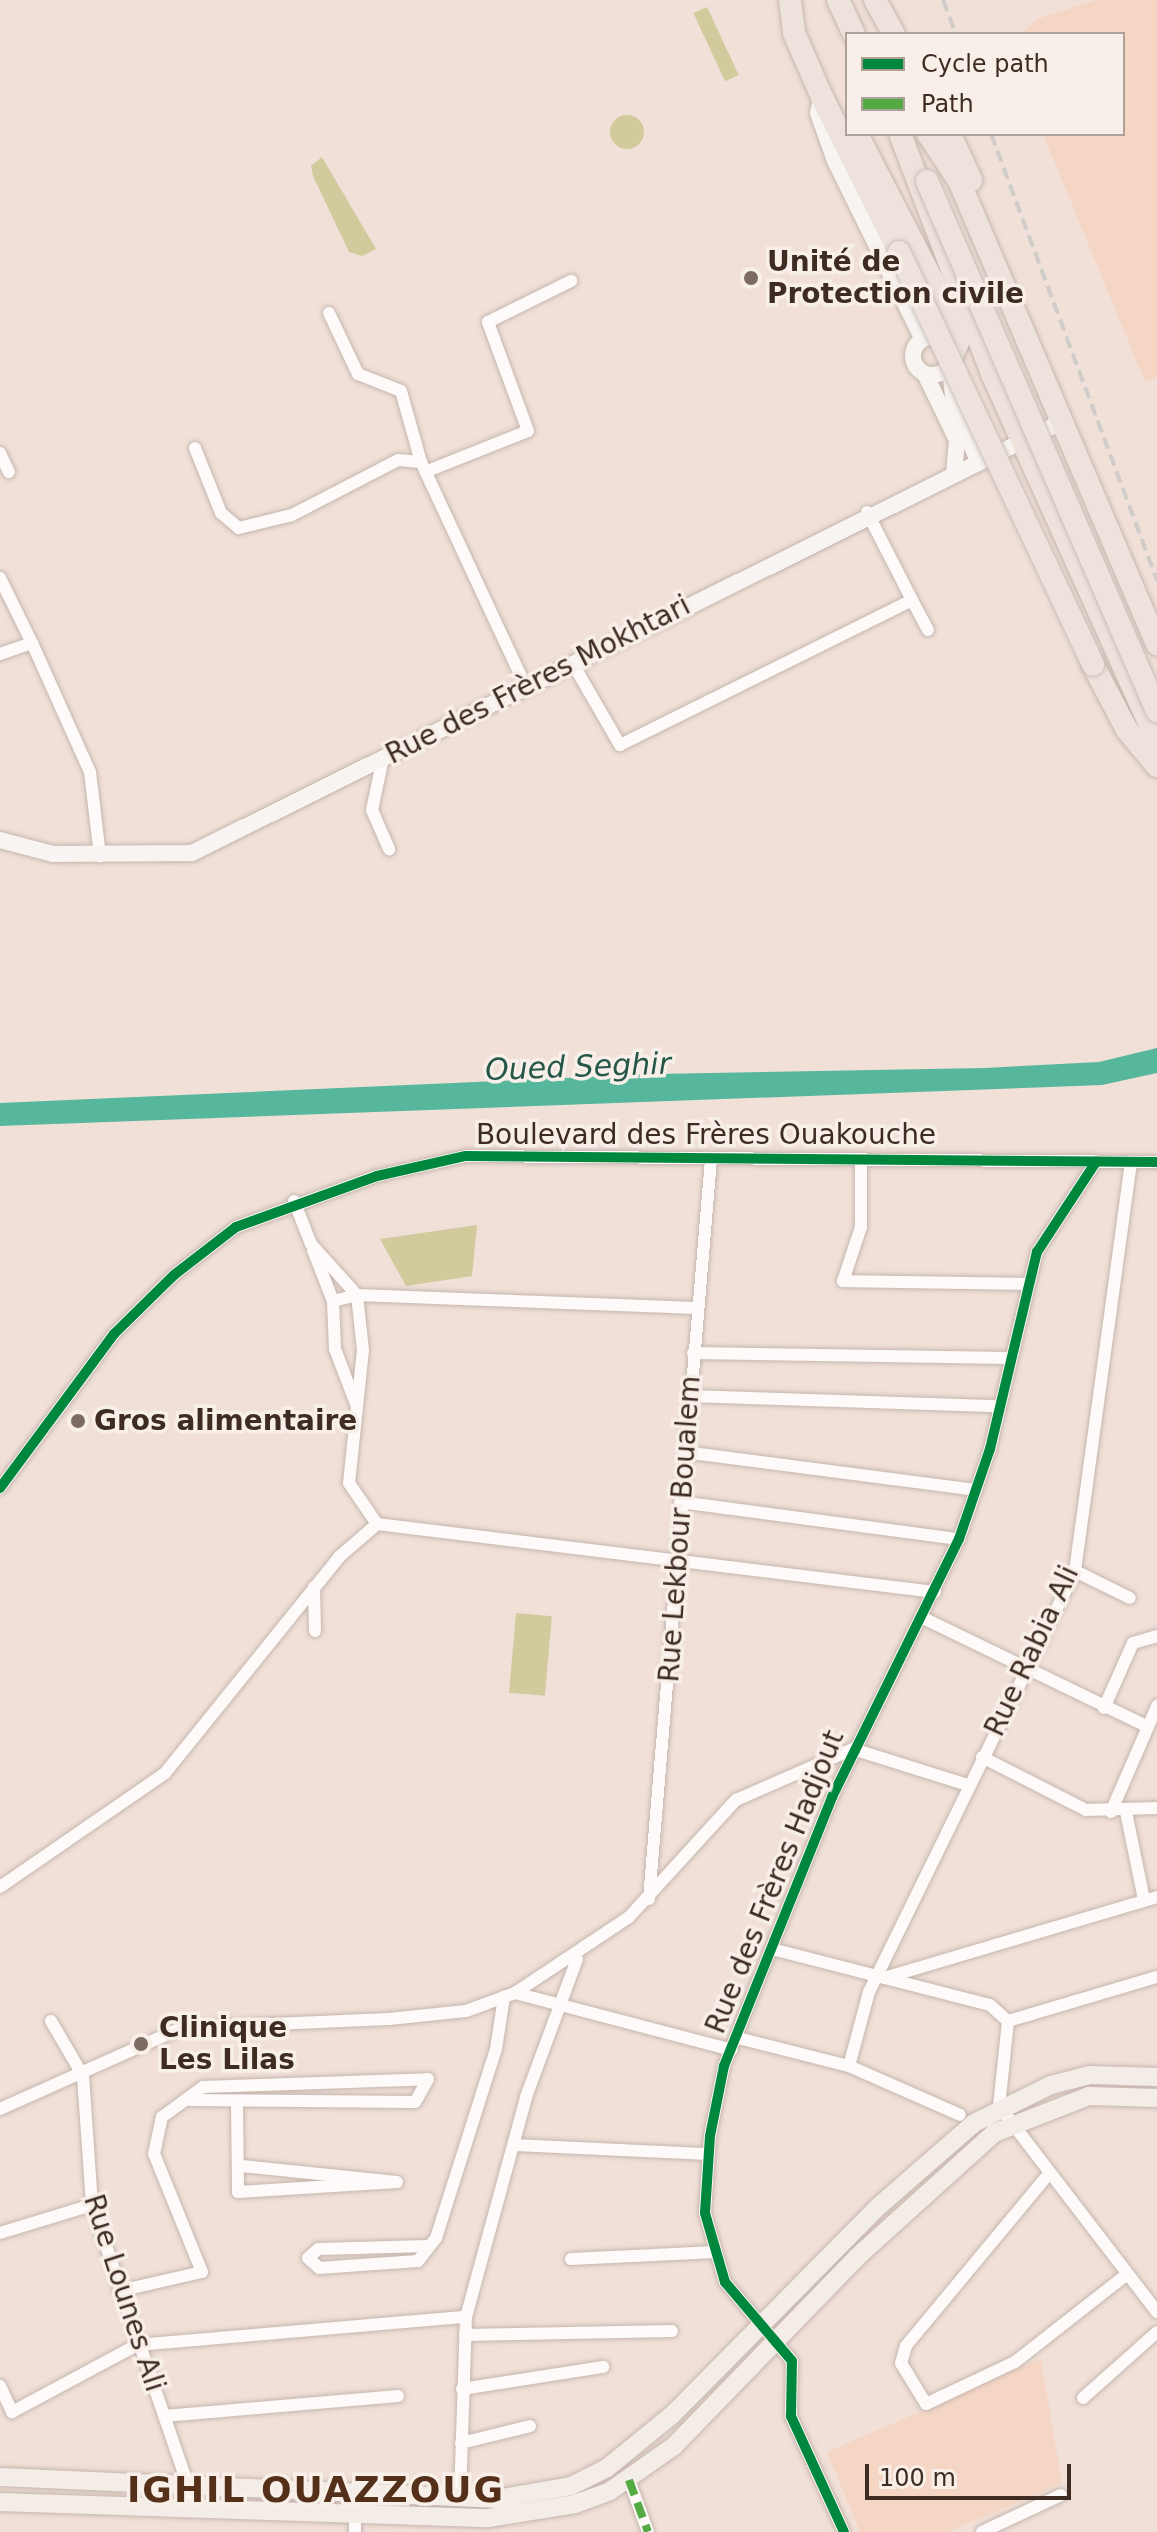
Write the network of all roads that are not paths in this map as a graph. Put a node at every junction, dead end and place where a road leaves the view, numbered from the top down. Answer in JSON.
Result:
{"nodes":[{"id":1,"x":838,"y":0,"type":"edge"},
{"id":2,"x":861,"y":0,"type":"edge"},
{"id":3,"x":875,"y":0,"type":"edge"},
{"id":4,"x":796,"y":5,"type":"edge"},
{"id":5,"x":853,"y":32,"type":"edge"},
{"id":6,"x":875,"y":32,"type":"edge"},
{"id":7,"x":893,"y":32,"type":"edge"},
{"id":8,"x":845,"y":115,"type":"edge"},
{"id":9,"x":858,"y":136,"type":"edge"},
{"id":10,"x":902,"y":136,"type":"edge"},
{"id":11,"x":902,"y":136,"type":"edge"},
{"id":12,"x":922,"y":136,"type":"edge"},
{"id":13,"x":929,"y":136,"type":"edge"},
{"id":14,"x":951,"y":136,"type":"edge"},
{"id":15,"x":933,"y":179,"type":"junction"},
{"id":16,"x":571,"y":281,"type":"dead end"},
{"id":17,"x":329,"y":313,"type":"dead end"},
{"id":18,"x":941,"y":350,"type":"junction"},
{"id":19,"x":925,"y":374,"type":"junction"},
{"id":20,"x":1059,"y":423,"type":"junction"},
{"id":21,"x":1021,"y":441,"type":"junction"},
{"id":22,"x":195,"y":448,"type":"dead end"},
{"id":23,"x":0,"y":453,"type":"edge"},
{"id":24,"x":979,"y":463,"type":"junction"},
{"id":25,"x":426,"y":466,"type":"junction"},
{"id":26,"x":9,"y":472,"type":"dead end"},
{"id":27,"x":954,"y":474,"type":"junction"},
{"id":28,"x":867,"y":512,"type":"junction"},
{"id":29,"x":0,"y":578,"type":"edge"},
{"id":30,"x":912,"y":600,"type":"junction"},
{"id":31,"x":928,"y":630,"type":"dead end"},
{"id":32,"x":32,"y":643,"type":"junction"},
{"id":33,"x":1157,"y":644,"type":"edge"},
{"id":34,"x":0,"y":654,"type":"edge"},
{"id":35,"x":573,"y":664,"type":"junction"},
{"id":36,"x":1157,"y":681,"type":"edge"},
{"id":37,"x":526,"y":687,"type":"junction"},
{"id":38,"x":1157,"y":711,"type":"edge"},
{"id":39,"x":1157,"y":741,"type":"edge"},
{"id":40,"x":383,"y":758,"type":"junction"},
{"id":41,"x":1157,"y":766,"type":"edge"},
{"id":42,"x":0,"y":840,"type":"edge"},
{"id":43,"x":389,"y":849,"type":"dead end"},
{"id":44,"x":100,"y":856,"type":"junction"},
{"id":45,"x":711,"y":1159,"type":"junction"},
{"id":46,"x":861,"y":1160,"type":"junction"},
{"id":47,"x":1096,"y":1162,"type":"junction"},
{"id":48,"x":1131,"y":1162,"type":"junction"},
{"id":49,"x":1157,"y":1162,"type":"edge"},
{"id":50,"x":294,"y":1201,"type":"junction"},
{"id":51,"x":311,"y":1244,"type":"junction"},
{"id":52,"x":1026,"y":1284,"type":"junction"},
{"id":53,"x":345,"y":1298,"type":"junction"},
{"id":54,"x":697,"y":1308,"type":"junction"},
{"id":55,"x":693,"y":1353,"type":"junction"},
{"id":56,"x":1008,"y":1358,"type":"junction"},
{"id":57,"x":689,"y":1396,"type":"junction"},
{"id":58,"x":357,"y":1406,"type":"junction"},
{"id":59,"x":998,"y":1406,"type":"junction"},
{"id":60,"x":684,"y":1452,"type":"junction"},
{"id":61,"x":0,"y":1488,"type":"edge"},
{"id":62,"x":976,"y":1490,"type":"junction"},
{"id":63,"x":680,"y":1502,"type":"junction"},
{"id":64,"x":377,"y":1524,"type":"junction"},
{"id":65,"x":959,"y":1539,"type":"junction"},
{"id":66,"x":676,"y":1559,"type":"junction"},
{"id":67,"x":1075,"y":1571,"type":"junction"},
{"id":68,"x":314,"y":1587,"type":"junction"},
{"id":69,"x":935,"y":1592,"type":"junction"},
{"id":70,"x":1130,"y":1598,"type":"dead end"},
{"id":71,"x":923,"y":1618,"type":"junction"},
{"id":72,"x":315,"y":1631,"type":"dead end"},
{"id":73,"x":1157,"y":1636,"type":"edge"},
{"id":74,"x":1026,"y":1669,"type":"junction"},
{"id":75,"x":1157,"y":1706,"type":"edge"},
{"id":76,"x":1104,"y":1708,"type":"junction"},
{"id":77,"x":1148,"y":1727,"type":"junction"},
{"id":78,"x":853,"y":1749,"type":"junction"},
{"id":79,"x":982,"y":1757,"type":"junction"},
{"id":80,"x":968,"y":1785,"type":"junction"},
{"id":81,"x":1157,"y":1808,"type":"edge"},
{"id":82,"x":1111,"y":1812,"type":"junction"},
{"id":83,"x":1126,"y":1812,"type":"junction"},
{"id":84,"x":0,"y":1887,"type":"edge"},
{"id":85,"x":649,"y":1899,"type":"junction"},
{"id":86,"x":1150,"y":1899,"type":"edge"},
{"id":87,"x":772,"y":1949,"type":"junction"},
{"id":88,"x":579,"y":1955,"type":"junction"},
{"id":89,"x":1157,"y":1977,"type":"edge"},
{"id":90,"x":878,"y":1978,"type":"junction"},
{"id":91,"x":510,"y":1995,"type":"junction"},
{"id":92,"x":557,"y":2005,"type":"junction"},
{"id":93,"x":51,"y":2021,"type":"dead end"},
{"id":94,"x":1008,"y":2021,"type":"junction"},
{"id":95,"x":738,"y":2038,"type":"junction"},
{"id":96,"x":732,"y":2050,"type":"junction"},
{"id":97,"x":849,"y":2066,"type":"junction"},
{"id":98,"x":83,"y":2076,"type":"junction"},
{"id":99,"x":1157,"y":2077,"type":"edge"},
{"id":100,"x":1157,"y":2098,"type":"edge"},
{"id":101,"x":190,"y":2100,"type":"junction"},
{"id":102,"x":237,"y":2106,"type":"junction"},
{"id":103,"x":999,"y":2106,"type":"junction"},
{"id":104,"x":0,"y":2109,"type":"edge"},
{"id":105,"x":960,"y":2115,"type":"dead end"},
{"id":106,"x":1010,"y":2124,"type":"junction"},
{"id":107,"x":515,"y":2145,"type":"junction"},
{"id":108,"x":708,"y":2154,"type":"junction"},
{"id":109,"x":242,"y":2166,"type":"junction"},
{"id":110,"x":1047,"y":2176,"type":"junction"},
{"id":111,"x":92,"y":2205,"type":"junction"},
{"id":112,"x":0,"y":2233,"type":"edge"},
{"id":113,"x":427,"y":2246,"type":"junction"},
{"id":114,"x":716,"y":2252,"type":"junction"},
{"id":115,"x":571,"y":2259,"type":"dead end"},
{"id":116,"x":1126,"y":2275,"type":"junction"},
{"id":117,"x":119,"y":2291,"type":"junction"},
{"id":118,"x":1157,"y":2312,"type":"edge"},
{"id":119,"x":466,"y":2317,"type":"junction"},
{"id":120,"x":758,"y":2329,"type":"junction"},
{"id":121,"x":672,"y":2331,"type":"dead end"},
{"id":122,"x":1157,"y":2332,"type":"edge"},
{"id":123,"x":465,"y":2335,"type":"junction"},
{"id":124,"x":774,"y":2341,"type":"junction"},
{"id":125,"x":137,"y":2345,"type":"junction"},
{"id":126,"x":603,"y":2367,"type":"dead end"},
{"id":127,"x":0,"y":2386,"type":"edge"},
{"id":128,"x":462,"y":2389,"type":"junction"},
{"id":129,"x":398,"y":2396,"type":"dead end"},
{"id":130,"x":1083,"y":2398,"type":"dead end"},
{"id":131,"x":164,"y":2416,"type":"junction"},
{"id":132,"x":530,"y":2426,"type":"dead end"},
{"id":133,"x":461,"y":2443,"type":"junction"},
{"id":134,"x":0,"y":2477,"type":"edge"},
{"id":135,"x":629,"y":2480,"type":"junction"},
{"id":136,"x":187,"y":2482,"type":"junction"},
{"id":137,"x":355,"y":2492,"type":"junction"},
{"id":138,"x":1061,"y":2495,"type":"dead end"},
{"id":139,"x":460,"y":2498,"type":"junction"},
{"id":140,"x":0,"y":2502,"type":"edge"},
{"id":141,"x":187,"y":2505,"type":"junction"},
{"id":142,"x":356,"y":2524,"type":"edge"},
{"id":143,"x":648,"y":2532,"type":"edge"},
{"id":144,"x":844,"y":2532,"type":"edge"},
{"id":145,"x":982,"y":2532,"type":"edge"}],
"edges":[{"from":1,"to":5,"type":"highway"},
{"from":2,"to":6,"type":"highway"},
{"from":3,"to":7,"type":"highway"},
{"from":4,"to":8,"type":"highway"},
{"from":4,"to":18,"type":"highway","bridge":true},
{"from":9,"to":18,"type":"highway"},
{"from":10,"to":15,"type":"highway"},
{"from":11,"to":21,"type":"highway"},
{"from":12,"to":15,"type":"highway"},
{"from":13,"to":20,"type":"highway"},
{"from":14,"to":20,"type":"highway"},
{"from":15,"to":36,"type":"highway"},
{"from":15,"to":38,"type":"highway","bridge":true},
{"from":16,"to":25,"type":"street"},
{"from":17,"to":25,"type":"street"},
{"from":18,"to":19,"type":"street"},
{"from":18,"to":19,"type":"street"},
{"from":18,"to":24,"type":"street"},
{"from":18,"to":41,"type":"highway","bridge":true},
{"from":19,"to":27,"type":"street"},
{"from":20,"to":21,"type":"street","name":"Rue des Frères Mokhtari"},
{"from":20,"to":33,"type":"highway"},
{"from":21,"to":24,"type":"street","name":"Rue des Frères Mokhtari"},
{"from":21,"to":39,"type":"highway"},
{"from":22,"to":25,"type":"street"},
{"from":23,"to":26,"type":"street"},
{"from":24,"to":27,"type":"street","name":"Rue des Frères Mokhtari"},
{"from":25,"to":37,"type":"street"},
{"from":27,"to":28,"type":"street","name":"Rue des Frères Mokhtari"},
{"from":28,"to":30,"type":"street"},
{"from":28,"to":35,"type":"street","name":"Rue des Frères Mokhtari"},
{"from":29,"to":32,"type":"street"},
{"from":30,"to":31,"type":"street"},
{"from":30,"to":35,"type":"street"},
{"from":32,"to":34,"type":"street"},
{"from":32,"to":44,"type":"street"},
{"from":35,"to":37,"type":"street","name":"Rue des Frères Mokhtari"},
{"from":37,"to":40,"type":"street","name":"Rue des Frères Mokhtari"},
{"from":40,"to":43,"type":"street"},
{"from":40,"to":44,"type":"street","name":"Rue des Frères Mokhtari"},
{"from":42,"to":44,"type":"street","name":"Rue des Frères Mokhtari"},
{"from":45,"to":46,"type":"street","name":"Boulevard des Frères Ouakouche"},
{"from":45,"to":50,"type":"street","name":"Boulevard des Frères Ouakouche"},
{"from":45,"to":54,"type":"street","name":"Rue Lekbour Boualem"},
{"from":46,"to":47,"type":"street","name":"Boulevard des Frères Ouakouche"},
{"from":46,"to":52,"type":"street"},
{"from":47,"to":48,"type":"street","name":"Boulevard des Frères Ouakouche"},
{"from":47,"to":52,"type":"street","name":"Rue des Frères Hadjout"},
{"from":48,"to":49,"type":"street","name":"Boulevard des Frères Ouakouche"},
{"from":48,"to":67,"type":"street","name":"Rue Rabia Ali"},
{"from":50,"to":51,"type":"street"},
{"from":50,"to":61,"type":"street","name":"Boulevard des Frères Ouakouche"},
{"from":51,"to":53,"type":"street"},
{"from":51,"to":53,"type":"street"},
{"from":52,"to":56,"type":"street","name":"Rue des Frères Hadjout"},
{"from":53,"to":54,"type":"street"},
{"from":53,"to":58,"type":"street"},
{"from":53,"to":58,"type":"street"},
{"from":54,"to":55,"type":"street","name":"Rue Lekbour Boualem"},
{"from":55,"to":56,"type":"street"},
{"from":55,"to":57,"type":"street","name":"Rue Lekbour Boualem"},
{"from":56,"to":59,"type":"street","name":"Rue des Frères Hadjout"},
{"from":57,"to":59,"type":"street"},
{"from":57,"to":60,"type":"street","name":"Rue Lekbour Boualem"},
{"from":58,"to":64,"type":"street"},
{"from":59,"to":62,"type":"street","name":"Rue des Frères Hadjout"},
{"from":60,"to":62,"type":"street"},
{"from":60,"to":63,"type":"street","name":"Rue Lekbour Boualem"},
{"from":62,"to":65,"type":"street","name":"Rue des Frères Hadjout"},
{"from":63,"to":65,"type":"street"},
{"from":63,"to":66,"type":"street","name":"Rue Lekbour Boualem"},
{"from":64,"to":66,"type":"street"},
{"from":64,"to":68,"type":"street"},
{"from":65,"to":69,"type":"street","name":"Rue des Frères Hadjout"},
{"from":66,"to":69,"type":"street"},
{"from":66,"to":85,"type":"street","name":"Rue Lekbour Boualem"},
{"from":67,"to":70,"type":"street"},
{"from":67,"to":74,"type":"street","name":"Rue Rabia Ali"},
{"from":68,"to":72,"type":"street"},
{"from":68,"to":84,"type":"street"},
{"from":69,"to":71,"type":"street","name":"Rue des Frères Hadjout"},
{"from":71,"to":74,"type":"street"},
{"from":71,"to":78,"type":"street","name":"Rue des Frères Hadjout"},
{"from":73,"to":76,"type":"street"},
{"from":74,"to":76,"type":"street"},
{"from":74,"to":79,"type":"street","name":"Rue Rabia Ali"},
{"from":75,"to":77,"type":"street"},
{"from":76,"to":77,"type":"street"},
{"from":77,"to":82,"type":"street"},
{"from":78,"to":80,"type":"street"},
{"from":78,"to":85,"type":"street"},
{"from":78,"to":87,"type":"street","name":"Rue des Frères Hadjout"},
{"from":79,"to":80,"type":"street","name":"Rue Rabia Ali"},
{"from":79,"to":82,"type":"street"},
{"from":80,"to":90,"type":"street","name":"Rue Rabia Ali"},
{"from":81,"to":83,"type":"street"},
{"from":82,"to":83,"type":"street"},
{"from":83,"to":86,"type":"street"},
{"from":85,"to":88,"type":"street"},
{"from":86,"to":90,"type":"street"},
{"from":87,"to":90,"type":"street"},
{"from":87,"to":95,"type":"street","name":"Rue des Frères Hadjout"},
{"from":88,"to":91,"type":"street"},
{"from":88,"to":92,"type":"street"},
{"from":89,"to":94,"type":"street"},
{"from":90,"to":94,"type":"street"},
{"from":90,"to":97,"type":"street","name":"Rue Rabia Ali"},
{"from":91,"to":92,"type":"street"},
{"from":91,"to":98,"type":"street"},
{"from":91,"to":113,"type":"street"},
{"from":92,"to":96,"type":"street"},
{"from":92,"to":107,"type":"street"},
{"from":93,"to":98,"type":"street"},
{"from":94,"to":103,"type":"street"},
{"from":95,"to":96,"type":"street","name":"Rue des Frères Hadjout"},
{"from":95,"to":97,"type":"street"},
{"from":96,"to":108,"type":"street","name":"Rue des Frères Hadjout"},
{"from":97,"to":105,"type":"street"},
{"from":98,"to":104,"type":"street"},
{"from":98,"to":111,"type":"street","name":"Rue Lounes Ali"},
{"from":99,"to":103,"type":"main road"},
{"from":100,"to":106,"type":"main road"},
{"from":101,"to":102,"type":"street"},
{"from":101,"to":102,"type":"street"},
{"from":101,"to":117,"type":"street"},
{"from":102,"to":109,"type":"street"},
{"from":103,"to":106,"type":"street"},
{"from":103,"to":120,"type":"main road"},
{"from":106,"to":110,"type":"street"},
{"from":106,"to":124,"type":"main road"},
{"from":107,"to":108,"type":"street"},
{"from":107,"to":119,"type":"street"},
{"from":108,"to":114,"type":"street","name":"Rue des Frères Hadjout"},
{"from":109,"to":109,"type":"street"},
{"from":110,"to":116,"type":"street"},
{"from":110,"to":116,"type":"street"},
{"from":111,"to":112,"type":"street"},
{"from":111,"to":117,"type":"street","name":"Rue Lounes Ali"},
{"from":113,"to":113,"type":"street"},
{"from":114,"to":115,"type":"street"},
{"from":114,"to":120,"type":"street","name":"Rue des Frères Hadjout"},
{"from":116,"to":118,"type":"street"},
{"from":117,"to":125,"type":"street","name":"Rue Lounes Ali"},
{"from":119,"to":123,"type":"street"},
{"from":119,"to":125,"type":"street"},
{"from":120,"to":124,"type":"street","name":"Rue des Frères Hadjout"},
{"from":120,"to":139,"type":"main road"},
{"from":121,"to":123,"type":"street"},
{"from":122,"to":130,"type":"street"},
{"from":123,"to":128,"type":"street"},
{"from":124,"to":135,"type":"main road"},
{"from":124,"to":144,"type":"street","name":"Rue des Frères Hadjout"},
{"from":125,"to":127,"type":"street"},
{"from":125,"to":131,"type":"street","name":"Rue Lounes Ali"},
{"from":126,"to":128,"type":"street"},
{"from":128,"to":133,"type":"street"},
{"from":129,"to":131,"type":"street"},
{"from":131,"to":136,"type":"street","name":"Rue Lounes Ali"},
{"from":132,"to":133,"type":"street"},
{"from":133,"to":139,"type":"street"},
{"from":134,"to":136,"type":"main road"},
{"from":135,"to":142,"type":"main road"},
{"from":135,"to":143,"type":"street"},
{"from":136,"to":137,"type":"main road"},
{"from":136,"to":141,"type":"street","name":"Rue Lounes Ali"},
{"from":137,"to":139,"type":"main road"},
{"from":137,"to":142,"type":"street"},
{"from":138,"to":145,"type":"street"},
{"from":140,"to":141,"type":"main road"},
{"from":141,"to":142,"type":"main road"}]}
